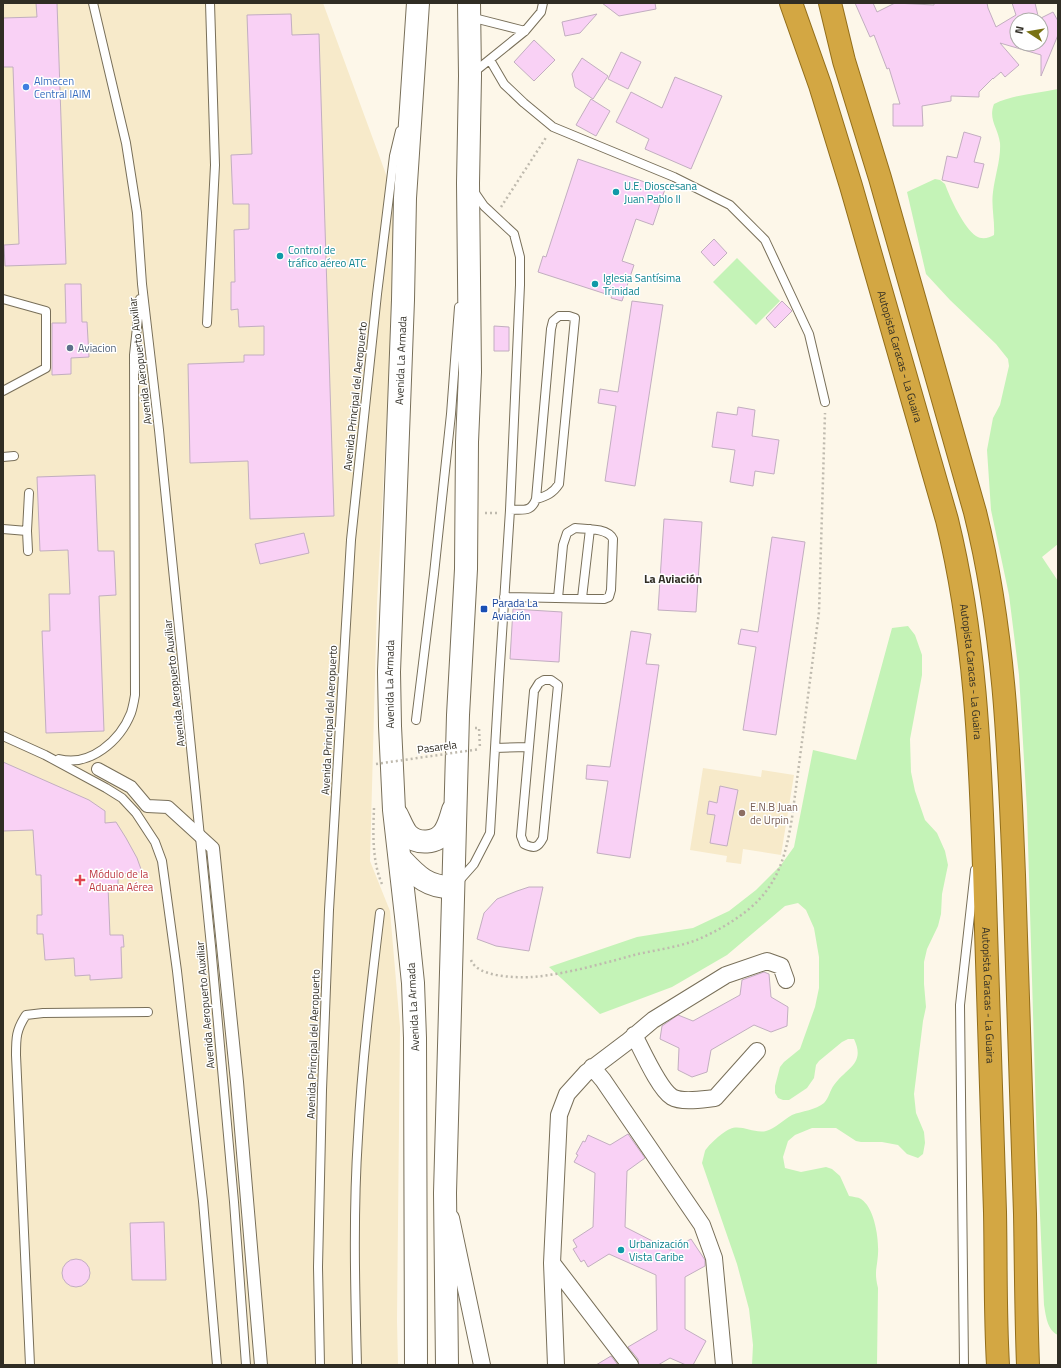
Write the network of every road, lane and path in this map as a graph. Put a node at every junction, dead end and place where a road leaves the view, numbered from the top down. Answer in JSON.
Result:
{"nodes":[{"id":1,"x":93,"y":3,"type":"edge"},
{"id":2,"x":210,"y":3,"type":"edge"},
{"id":3,"x":418,"y":3,"type":"edge"},
{"id":4,"x":542,"y":3,"type":"edge"},
{"id":5,"x":791,"y":3,"type":"edge"},
{"id":6,"x":830,"y":3,"type":"edge"},
{"id":7,"x":470,"y":10,"type":"edge"},
{"id":8,"x":525,"y":31,"type":"junction"},
{"id":9,"x":490,"y":60,"type":"junction"},
{"id":10,"x":470,"y":76,"type":"junction"},
{"id":11,"x":412,"y":80,"type":"junction"},
{"id":12,"x":552,"y":127,"type":"junction"},
{"id":13,"x":468,"y":183,"type":"junction"},
{"id":14,"x":495,"y":216,"type":"junction"},
{"id":15,"x":142,"y":284,"type":"junction"},
{"id":16,"x":461,"y":286,"type":"dead end"},
{"id":17,"x":3,"y":299,"type":"edge"},
{"id":18,"x":460,"y":302,"type":"dead end"},
{"id":19,"x":208,"y":323,"type":"dead end"},
{"id":20,"x":3,"y":391,"type":"edge"},
{"id":21,"x":825,"y":402,"type":"joint"},
{"id":22,"x":14,"y":456,"type":"dead end"},
{"id":23,"x":3,"y":457,"type":"edge"},
{"id":24,"x":28,"y":494,"type":"dead end"},
{"id":25,"x":536,"y":499,"type":"junction"},
{"id":26,"x":510,"y":510,"type":"junction"},
{"id":27,"x":3,"y":529,"type":"edge"},
{"id":28,"x":590,"y":529,"type":"junction"},
{"id":29,"x":27,"y":531,"type":"junction"},
{"id":30,"x":28,"y":551,"type":"dead end"},
{"id":31,"x":504,"y":597,"type":"junction"},
{"id":32,"x":558,"y":598,"type":"junction"},
{"id":33,"x":582,"y":598,"type":"junction"},
{"id":34,"x":416,"y":720,"type":"dead end"},
{"id":35,"x":479,"y":728,"type":"dead end"},
{"id":36,"x":3,"y":736,"type":"edge"},
{"id":37,"x":528,"y":747,"type":"junction"},
{"id":38,"x":495,"y":748,"type":"junction"},
{"id":39,"x":45,"y":755,"type":"junction"},
{"id":40,"x":376,"y":764,"type":"dead end"},
{"id":41,"x":98,"y":769,"type":"dead end"},
{"id":42,"x":456,"y":802,"type":"junction"},
{"id":43,"x":374,"y":804,"type":"dead end"},
{"id":44,"x":982,"y":806,"type":"junction"},
{"id":45,"x":394,"y":810,"type":"junction"},
{"id":46,"x":200,"y":836,"type":"junction"},
{"id":47,"x":373,"y":840,"type":"dead end"},
{"id":48,"x":400,"y":858,"type":"junction"},
{"id":49,"x":453,"y":887,"type":"junction"},
{"id":50,"x":380,"y":913,"type":"dead end"},
{"id":51,"x":470,"y":956,"type":"dead end"},
{"id":52,"x":786,"y":980,"type":"dead end"},
{"id":53,"x":148,"y":1012,"type":"dead end"},
{"id":54,"x":634,"y":1035,"type":"junction"},
{"id":55,"x":757,"y":1050,"type":"dead end"},
{"id":56,"x":592,"y":1067,"type":"junction"},
{"id":57,"x":445,"y":1193,"type":"junction"},
{"id":58,"x":552,"y":1262,"type":"junction"},
{"id":59,"x":30,"y":1365,"type":"edge"},
{"id":60,"x":217,"y":1365,"type":"edge"},
{"id":61,"x":246,"y":1365,"type":"edge"},
{"id":62,"x":261,"y":1365,"type":"edge"},
{"id":63,"x":320,"y":1365,"type":"edge"},
{"id":64,"x":357,"y":1365,"type":"edge"},
{"id":65,"x":416,"y":1365,"type":"edge"},
{"id":66,"x":447,"y":1365,"type":"edge"},
{"id":67,"x":482,"y":1365,"type":"edge"},
{"id":68,"x":556,"y":1365,"type":"edge"},
{"id":69,"x":630,"y":1365,"type":"edge"},
{"id":70,"x":724,"y":1365,"type":"edge"},
{"id":71,"x":964,"y":1365,"type":"edge"},
{"id":72,"x":998,"y":1365,"type":"edge"},
{"id":73,"x":1028,"y":1365,"type":"edge"}],
"edges":[{"from":1,"to":15,"type":"lane","name":"Avenida Aeropuerto Auxiliar"},
{"from":2,"to":19,"type":"lane"},
{"from":3,"to":11,"type":"main road","name":"Avenida La Armada"},
{"from":4,"to":8,"type":"lane"},
{"from":5,"to":44,"type":"highway","name":"Autopista Caracas - La Guaira"},
{"from":6,"to":73,"type":"highway"},
{"from":7,"to":8,"type":"lane"},
{"from":7,"to":10,"type":"main road"},
{"from":8,"to":9,"type":"lane"},
{"from":9,"to":10,"type":"lane"},
{"from":9,"to":12,"type":"lane"},
{"from":10,"to":13,"type":"main road"},
{"from":11,"to":45,"type":"main road","name":"Avenida La Armada"},
{"from":11,"to":63,"type":"lane","name":"Avenida Principal del Aeropuerto"},
{"from":12,"to":14,"type":"path"},
{"from":12,"to":21,"type":"lane"},
{"from":13,"to":14,"type":"lane"},
{"from":13,"to":16,"type":"lane"},
{"from":13,"to":42,"type":"main road"},
{"from":14,"to":26,"type":"lane"},
{"from":15,"to":39,"type":"lane"},
{"from":15,"to":46,"type":"lane","name":"Avenida Aeropuerto Auxiliar"},
{"from":17,"to":20,"type":"lane"},
{"from":18,"to":34,"type":"lane"},
{"from":21,"to":51,"type":"path"},
{"from":22,"to":23,"type":"lane"},
{"from":24,"to":29,"type":"lane"},
{"from":25,"to":25,"type":"lane"},
{"from":25,"to":26,"type":"lane"},
{"from":26,"to":31,"type":"lane"},
{"from":27,"to":29,"type":"lane"},
{"from":28,"to":32,"type":"lane"},
{"from":28,"to":33,"type":"lane"},
{"from":28,"to":33,"type":"lane"},
{"from":29,"to":30,"type":"lane"},
{"from":31,"to":32,"type":"lane"},
{"from":31,"to":38,"type":"lane"},
{"from":32,"to":33,"type":"lane"},
{"from":35,"to":40,"type":"path","name":"Pasarela","bridge":true},
{"from":36,"to":39,"type":"lane","name":"Avenida Aeropuerto Auxiliar"},
{"from":37,"to":37,"type":"lane"},
{"from":37,"to":38,"type":"lane"},
{"from":38,"to":49,"type":"lane"},
{"from":39,"to":60,"type":"lane","name":"Avenida Aeropuerto Auxiliar"},
{"from":41,"to":46,"type":"street"},
{"from":42,"to":45,"type":"main road"},
{"from":42,"to":49,"type":"main road"},
{"from":43,"to":47,"type":"path"},
{"from":44,"to":71,"type":"lane"},
{"from":44,"to":72,"type":"highway","name":"Autopista Caracas - La Guaira"},
{"from":45,"to":48,"type":"main road","name":"Avenida La Armada"},
{"from":46,"to":61,"type":"lane","name":"Avenida Aeropuerto Auxiliar"},
{"from":46,"to":62,"type":"street"},
{"from":48,"to":49,"type":"main road"},
{"from":48,"to":65,"type":"main road","name":"Avenida La Armada"},
{"from":49,"to":57,"type":"main road"},
{"from":50,"to":64,"type":"lane"},
{"from":52,"to":54,"type":"street"},
{"from":53,"to":59,"type":"lane"},
{"from":54,"to":55,"type":"street"},
{"from":54,"to":56,"type":"street"},
{"from":56,"to":58,"type":"street"},
{"from":56,"to":70,"type":"street"},
{"from":57,"to":66,"type":"main road"},
{"from":57,"to":67,"type":"street"},
{"from":58,"to":68,"type":"street"},
{"from":58,"to":69,"type":"street"}]}
